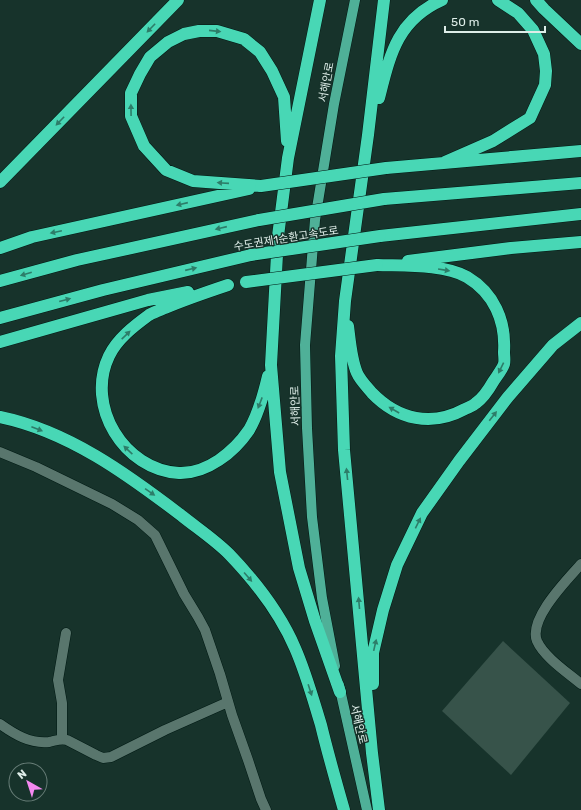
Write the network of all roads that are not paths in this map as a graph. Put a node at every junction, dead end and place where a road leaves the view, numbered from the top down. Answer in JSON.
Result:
{"nodes":[{"id":1,"x":178,"y":0,"type":"edge"},
{"id":2,"x":320,"y":0,"type":"edge"},
{"id":3,"x":355,"y":0,"type":"edge"},
{"id":4,"x":384,"y":0,"type":"edge"},
{"id":5,"x":442,"y":0,"type":"edge"},
{"id":6,"x":498,"y":0,"type":"edge"},
{"id":7,"x":536,"y":0,"type":"edge"},
{"id":8,"x":581,"y":44,"type":"edge"},
{"id":9,"x":368,"y":135,"type":"junction"},
{"id":10,"x":581,"y":151,"type":"edge"},
{"id":11,"x":288,"y":158,"type":"junction"},
{"id":12,"x":446,"y":162,"type":"junction"},
{"id":13,"x":0,"y":182,"type":"edge"},
{"id":14,"x":581,"y":183,"type":"edge"},
{"id":15,"x":261,"y":186,"type":"junction"},
{"id":16,"x":581,"y":214,"type":"edge"},
{"id":17,"x":581,"y":242,"type":"edge"},
{"id":18,"x":0,"y":248,"type":"edge"},
{"id":19,"x":377,"y":265,"type":"junction"},
{"id":20,"x":0,"y":281,"type":"edge"},
{"id":21,"x":228,"y":285,"type":"junction"},
{"id":22,"x":345,"y":301,"type":"junction"},
{"id":23,"x":0,"y":318,"type":"edge"},
{"id":24,"x":581,"y":323,"type":"edge"},
{"id":25,"x":0,"y":342,"type":"edge"},
{"id":26,"x":270,"y":365,"type":"junction"},
{"id":27,"x":0,"y":417,"type":"edge"},
{"id":28,"x":0,"y":452,"type":"edge"},
{"id":29,"x":581,"y":564,"type":"edge"},
{"id":30,"x":66,"y":633,"type":"dead end"},
{"id":31,"x":581,"y":684,"type":"edge"},
{"id":32,"x":340,"y":692,"type":"junction"},
{"id":33,"x":228,"y":702,"type":"junction"},
{"id":34,"x":0,"y":724,"type":"edge"},
{"id":35,"x":62,"y":739,"type":"junction"},
{"id":36,"x":372,"y":753,"type":"junction"},
{"id":37,"x":266,"y":810,"type":"edge"},
{"id":38,"x":344,"y":810,"type":"edge"},
{"id":39,"x":367,"y":810,"type":"edge"},
{"id":40,"x":379,"y":810,"type":"edge"}],
"edges":[{"from":1,"to":13,"type":"highway","one_way":true},
{"from":2,"to":11,"type":"highway"},
{"from":3,"to":32,"type":"main road","name":"서해안로"},
{"from":4,"to":9,"type":"highway"},
{"from":5,"to":9,"type":"highway"},
{"from":6,"to":12,"type":"highway"},
{"from":7,"to":8,"type":"highway"},
{"from":9,"to":22,"type":"highway"},
{"from":10,"to":12,"type":"highway"},
{"from":15,"to":11,"type":"highway","one_way":true},
{"from":11,"to":26,"type":"highway"},
{"from":12,"to":15,"type":"highway","bridge":true},
{"from":14,"to":20,"type":"highway","name":"수도권제1순환고속도로","one_way":true,"bridge":true},
{"from":15,"to":18,"type":"highway","one_way":true},
{"from":23,"to":16,"type":"highway","name":"수도권제1순환고속도로","one_way":true,"bridge":true},
{"from":17,"to":19,"type":"highway"},
{"from":19,"to":21,"type":"highway","bridge":true},
{"from":19,"to":22,"type":"highway","one_way":true},
{"from":21,"to":25,"type":"highway"},
{"from":26,"to":21,"type":"highway","one_way":true},
{"from":36,"to":22,"type":"highway","one_way":true},
{"from":36,"to":24,"type":"highway","one_way":true},
{"from":26,"to":32,"type":"highway"},
{"from":27,"to":38,"type":"highway","one_way":true},
{"from":28,"to":33,"type":"street"},
{"from":29,"to":31,"type":"street"},
{"from":30,"to":35,"type":"street"},
{"from":32,"to":39,"type":"main road","name":"서해안로"},
{"from":33,"to":35,"type":"street"},
{"from":33,"to":37,"type":"street"},
{"from":34,"to":35,"type":"street"},
{"from":36,"to":40,"type":"highway"}]}
